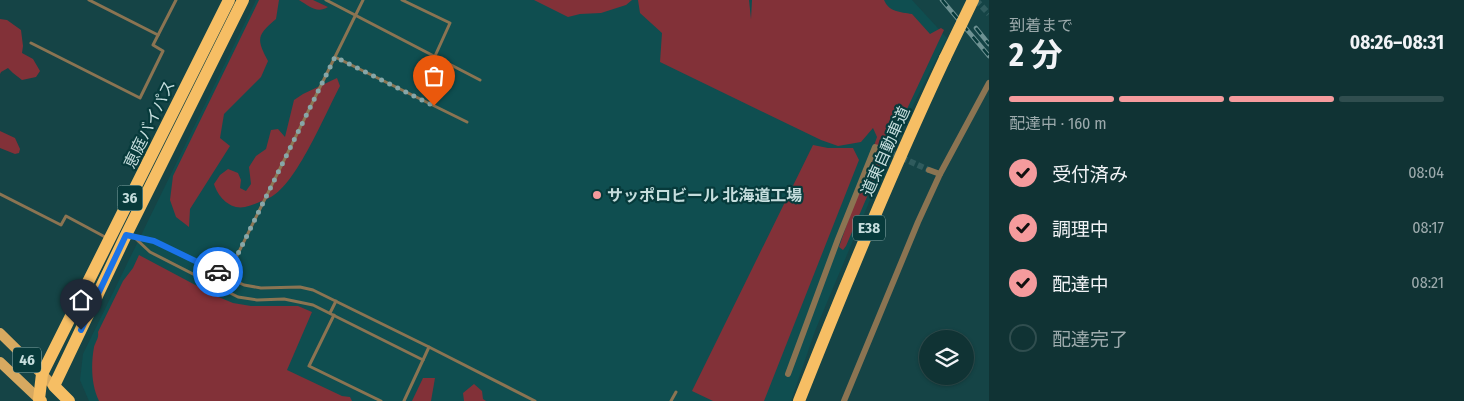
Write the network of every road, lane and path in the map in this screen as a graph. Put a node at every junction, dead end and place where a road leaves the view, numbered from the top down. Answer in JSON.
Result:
{"nodes":[{"id":1,"x":90,"y":0,"type":"edge"},
{"id":2,"x":176,"y":0,"type":"edge"},
{"id":3,"x":229,"y":0,"type":"edge"},
{"id":4,"x":242,"y":0,"type":"edge"},
{"id":5,"x":326,"y":0,"type":"edge"},
{"id":6,"x":363,"y":0,"type":"edge"},
{"id":7,"x":402,"y":0,"type":"edge"},
{"id":8,"x":973,"y":0,"type":"edge"},
{"id":9,"x":356,"y":14,"type":"junction"},
{"id":10,"x":158,"y":35,"type":"junction"},
{"id":11,"x":31,"y":43,"type":"dead end"},
{"id":12,"x":435,"y":56,"type":"junction"},
{"id":13,"x":335,"y":57,"type":"junction"},
{"id":14,"x":480,"y":80,"type":"dead end"},
{"id":15,"x":989,"y":83,"type":"edge"},
{"id":16,"x":467,"y":122,"type":"dead end"},
{"id":17,"x":885,"y":150,"type":"dead end"},
{"id":18,"x":929,"y":170,"type":"tunnel mouth"},
{"id":19,"x":940,"y":174,"type":"junction"},
{"id":20,"x":0,"y":194,"type":"edge"},
{"id":21,"x":130,"y":236,"type":"junction"},
{"id":22,"x":110,"y":239,"type":"junction"},
{"id":23,"x":227,"y":276,"type":"junction"},
{"id":24,"x":220,"y":288,"type":"junction"},
{"id":25,"x":336,"y":301,"type":"junction"},
{"id":26,"x":332,"y":314,"type":"junction"},
{"id":27,"x":0,"y":333,"type":"edge"},
{"id":28,"x":429,"y":347,"type":"junction"},
{"id":29,"x":423,"y":360,"type":"junction"},
{"id":30,"x":0,"y":362,"type":"edge"},
{"id":31,"x":42,"y":374,"type":"junction"},
{"id":32,"x":788,"y":374,"type":"dead end"},
{"id":33,"x":54,"y":386,"type":"junction"},
{"id":34,"x":676,"y":392,"type":"dead end"},
{"id":35,"x":39,"y":400,"type":"edge"},
{"id":36,"x":69,"y":401,"type":"edge"},
{"id":37,"x":382,"y":401,"type":"edge"},
{"id":38,"x":404,"y":401,"type":"edge"},
{"id":39,"x":535,"y":401,"type":"edge"},
{"id":40,"x":671,"y":401,"type":"edge"},
{"id":41,"x":799,"y":401,"type":"edge"},
{"id":42,"x":844,"y":401,"type":"edge"}],
"edges":[{"from":1,"to":10,"type":"lane"},
{"from":2,"to":10,"type":"lane"},
{"from":3,"to":22,"type":"highway","name":"恵庭バイパス","number":"36"},
{"from":4,"to":21,"type":"highway","name":"恵庭バイパス","number":"36"},
{"from":5,"to":9,"type":"lane"},
{"from":6,"to":9,"type":"lane"},
{"from":7,"to":12,"type":"lane"},
{"from":8,"to":41,"type":"highway","name":"道東自動車道","number":"E38","bridge":true},
{"from":9,"to":12,"type":"lane"},
{"from":9,"to":13,"type":"lane"},
{"from":10,"to":11,"type":"lane"},
{"from":12,"to":14,"type":"lane"},
{"from":13,"to":16,"type":"lane"},
{"from":13,"to":23,"type":"lane"},
{"from":15,"to":19,"type":"street"},
{"from":17,"to":32,"type":"street"},
{"from":18,"to":19,"type":"street"},
{"from":19,"to":42,"type":"street"},
{"from":20,"to":22,"type":"lane"},
{"from":21,"to":23,"type":"lane"},
{"from":21,"to":24,"type":"lane"},
{"from":21,"to":33,"type":"highway","name":"恵庭バイパス","number":"36"},
{"from":22,"to":31,"type":"highway","name":"恵庭バイパス","number":"36"},
{"from":23,"to":24,"type":"lane"},
{"from":23,"to":25,"type":"lane"},
{"from":24,"to":26,"type":"lane"},
{"from":25,"to":26,"type":"lane"},
{"from":25,"to":28,"type":"lane"},
{"from":26,"to":29,"type":"lane"},
{"from":26,"to":37,"type":"lane"},
{"from":27,"to":31,"type":"main road","number":"46"},
{"from":28,"to":29,"type":"lane"},
{"from":28,"to":39,"type":"lane"},
{"from":29,"to":38,"type":"lane"},
{"from":30,"to":35,"type":"main road","number":"46"},
{"from":31,"to":33,"type":"main road","number":"46"},
{"from":31,"to":35,"type":"highway","name":"恵庭バイパス","number":"36"},
{"from":33,"to":35,"type":"street"},
{"from":33,"to":36,"type":"highway"},
{"from":34,"to":40,"type":"lane"}]}
